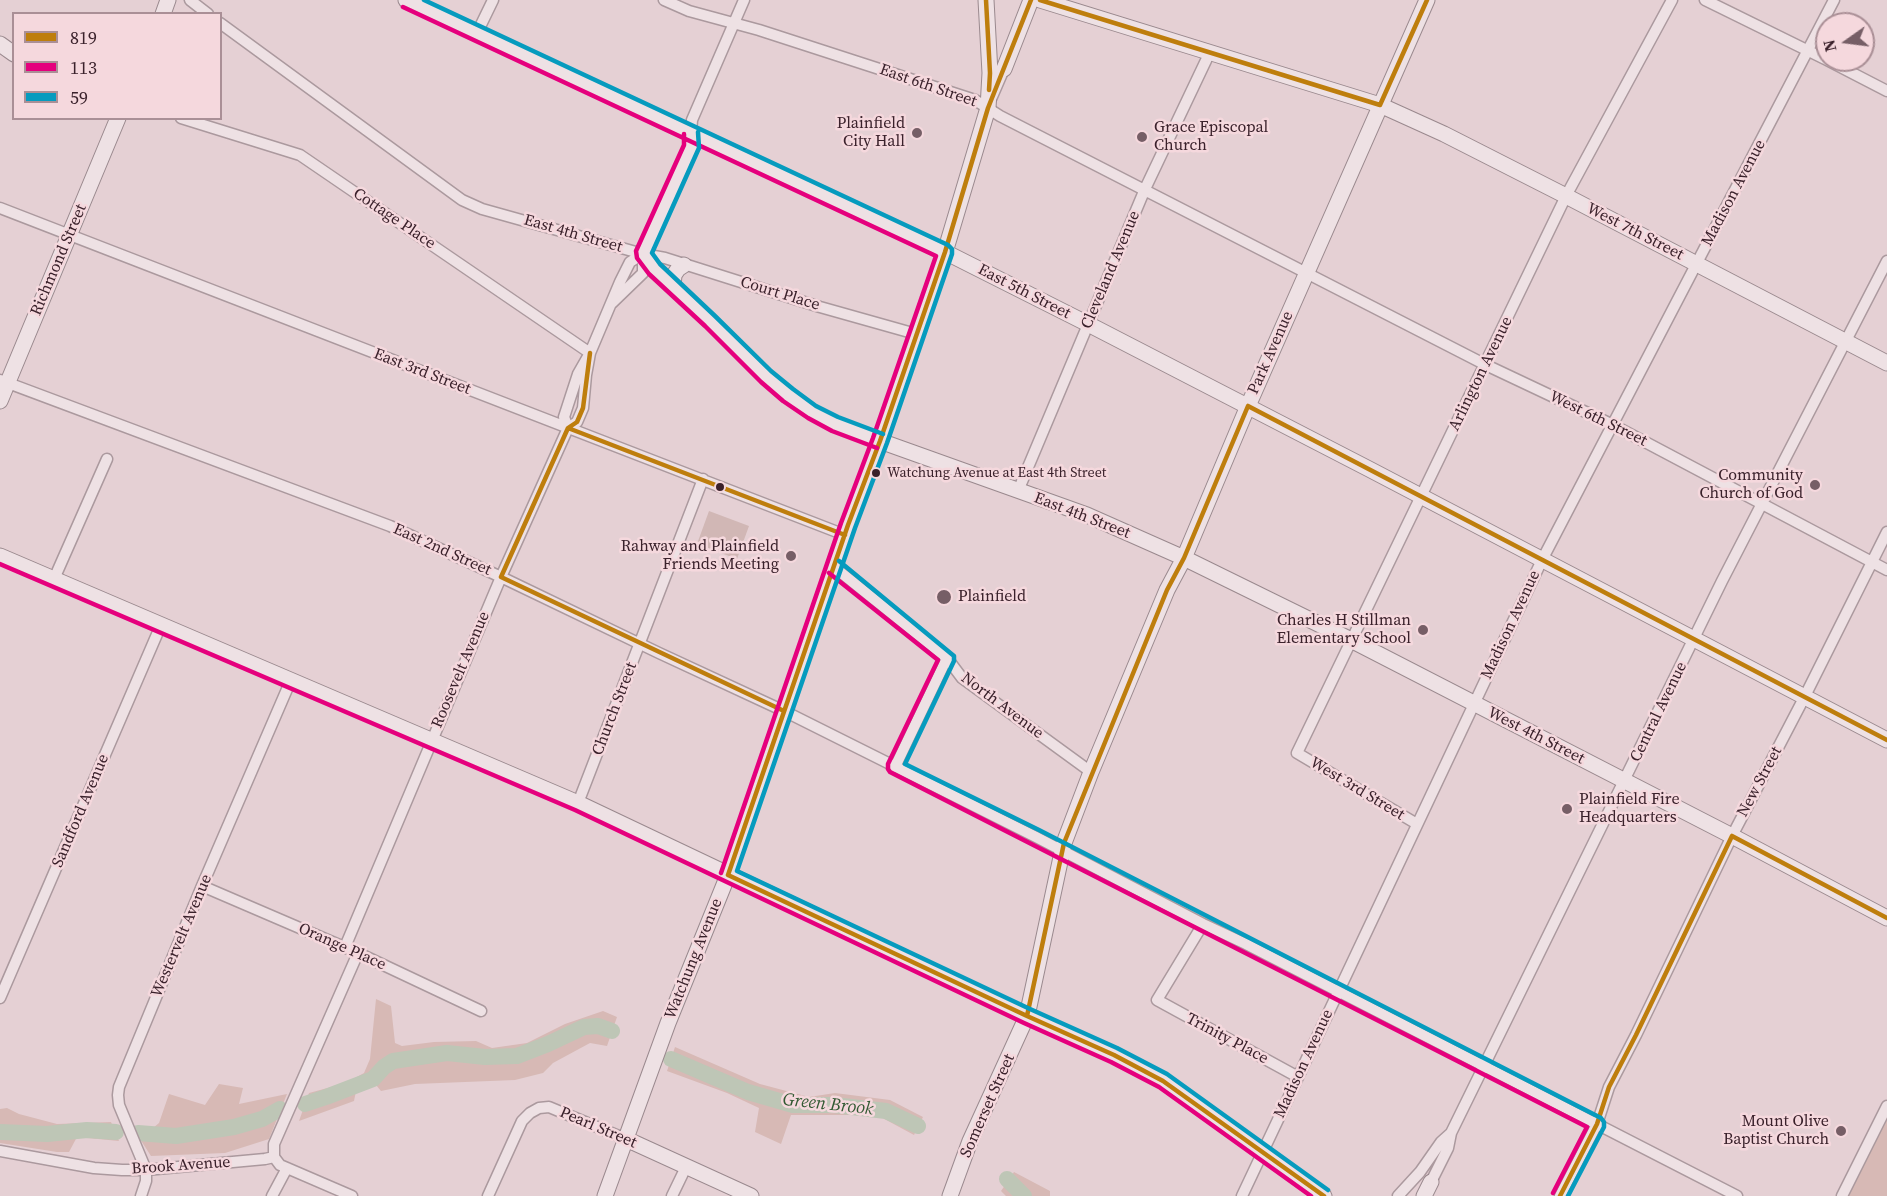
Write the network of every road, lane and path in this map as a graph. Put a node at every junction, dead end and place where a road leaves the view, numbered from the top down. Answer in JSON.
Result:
{"nodes":[{"id":1,"x":190,"y":0,"type":"edge"},
{"id":2,"x":406,"y":0,"type":"edge"},
{"id":3,"x":493,"y":0,"type":"edge"},
{"id":4,"x":664,"y":0,"type":"edge"},
{"id":5,"x":744,"y":0,"type":"edge"},
{"id":6,"x":986,"y":0,"type":"edge"},
{"id":7,"x":1031,"y":0,"type":"edge"},
{"id":8,"x":1040,"y":0,"type":"edge"},
{"id":9,"x":1427,"y":0,"type":"edge"},
{"id":10,"x":1672,"y":0,"type":"edge"},
{"id":11,"x":1705,"y":0,"type":"edge"},
{"id":12,"x":1834,"y":0,"type":"edge"},
{"id":13,"x":205,"y":12,"type":"edge"},
{"id":14,"x":734,"y":22,"type":"junction"},
{"id":15,"x":222,"y":24,"type":"edge"},
{"id":16,"x":477,"y":33,"type":"junction"},
{"id":17,"x":1808,"y":50,"type":"junction"},
{"id":18,"x":1210,"y":52,"type":"junction"},
{"id":19,"x":1815,"y":54,"type":"edge"},
{"id":20,"x":1004,"y":69,"type":"joint"},
{"id":21,"x":1850,"y":72,"type":"edge"},
{"id":22,"x":1887,"y":91,"type":"edge"},
{"id":23,"x":1380,"y":105,"type":"junction"},
{"id":24,"x":988,"y":108,"type":"junction"},
{"id":25,"x":187,"y":120,"type":"edge"},
{"id":26,"x":113,"y":121,"type":"edge"},
{"id":27,"x":691,"y":133,"type":"junction"},
{"id":28,"x":1145,"y":189,"type":"junction"},
{"id":29,"x":1566,"y":196,"type":"junction"},
{"id":30,"x":0,"y":208,"type":"edge"},
{"id":31,"x":70,"y":234,"type":"junction"},
{"id":32,"x":945,"y":252,"type":"junction"},
{"id":33,"x":643,"y":254,"type":"junction"},
{"id":34,"x":1887,"y":261,"type":"edge"},
{"id":35,"x":1696,"y":264,"type":"junction"},
{"id":36,"x":684,"y":265,"type":"junction"},
{"id":37,"x":1307,"y":273,"type":"junction"},
{"id":38,"x":673,"y":287,"type":"junction"},
{"id":39,"x":610,"y":305,"type":"junction"},
{"id":40,"x":1088,"y":324,"type":"junction"},
{"id":41,"x":916,"y":334,"type":"junction"},
{"id":42,"x":1845,"y":342,"type":"junction"},
{"id":43,"x":591,"y":353,"type":"junction"},
{"id":44,"x":1887,"y":363,"type":"edge"},
{"id":45,"x":1486,"y":365,"type":"junction"},
{"id":46,"x":4,"y":382,"type":"edge"},
{"id":47,"x":0,"y":401,"type":"edge"},
{"id":48,"x":1248,"y":406,"type":"junction"},
{"id":49,"x":1612,"y":425,"type":"junction"},
{"id":50,"x":568,"y":428,"type":"junction"},
{"id":51,"x":880,"y":441,"type":"junction"},
{"id":52,"x":107,"y":459,"type":"dead end"},
{"id":53,"x":703,"y":479,"type":"junction"},
{"id":54,"x":1018,"y":491,"type":"junction"},
{"id":55,"x":1422,"y":497,"type":"junction"},
{"id":56,"x":1762,"y":505,"type":"junction"},
{"id":57,"x":1887,"y":532,"type":"edge"},
{"id":58,"x":845,"y":535,"type":"junction"},
{"id":59,"x":0,"y":556,"type":"edge"},
{"id":60,"x":1184,"y":558,"type":"junction"},
{"id":61,"x":1542,"y":560,"type":"junction"},
{"id":62,"x":1872,"y":562,"type":"junction"},
{"id":63,"x":834,"y":567,"type":"junction"},
{"id":64,"x":1887,"y":570,"type":"edge"},
{"id":65,"x":501,"y":577,"type":"junction"},
{"id":66,"x":54,"y":579,"type":"junction"},
{"id":67,"x":161,"y":625,"type":"junction"},
{"id":68,"x":1351,"y":640,"type":"junction"},
{"id":69,"x":1694,"y":640,"type":"junction"},
{"id":70,"x":640,"y":643,"type":"junction"},
{"id":71,"x":947,"y":658,"type":"junction"},
{"id":72,"x":291,"y":680,"type":"junction"},
{"id":73,"x":1805,"y":696,"type":"junction"},
{"id":74,"x":1474,"y":704,"type":"junction"},
{"id":75,"x":784,"y":711,"type":"junction"},
{"id":76,"x":430,"y":740,"type":"junction"},
{"id":77,"x":1887,"y":740,"type":"edge"},
{"id":78,"x":1298,"y":753,"type":"joint"},
{"id":79,"x":895,"y":767,"type":"junction"},
{"id":80,"x":1091,"y":772,"type":"junction"},
{"id":81,"x":1625,"y":781,"type":"junction"},
{"id":82,"x":578,"y":803,"type":"junction"},
{"id":83,"x":1417,"y":824,"type":"junction"},
{"id":84,"x":1732,"y":836,"type":"junction"},
{"id":85,"x":1062,"y":850,"type":"junction"},
{"id":86,"x":728,"y":875,"type":"junction"},
{"id":87,"x":202,"y":886,"type":"junction"},
{"id":88,"x":1887,"y":918,"type":"edge"},
{"id":89,"x":1203,"y":924,"type":"junction"},
{"id":90,"x":345,"y":946,"type":"junction"},
{"id":91,"x":358,"y":952,"type":"junction"},
{"id":92,"x":1338,"y":991,"type":"junction"},
{"id":93,"x":0,"y":998,"type":"edge"},
{"id":94,"x":480,"y":1011,"type":"dead end"},
{"id":95,"x":1028,"y":1016,"type":"junction"},
{"id":96,"x":1484,"y":1067,"type":"junction"},
{"id":97,"x":1298,"y":1077,"type":"junction"},
{"id":98,"x":1887,"y":1106,"type":"edge"},
{"id":99,"x":1597,"y":1124,"type":"junction"},
{"id":100,"x":1451,"y":1133,"type":"junction"},
{"id":101,"x":626,"y":1139,"type":"junction"},
{"id":102,"x":0,"y":1151,"type":"edge"},
{"id":103,"x":1262,"y":1151,"type":"junction"},
{"id":104,"x":274,"y":1157,"type":"junction"},
{"id":105,"x":686,"y":1167,"type":"junction"},
{"id":106,"x":287,"y":1168,"type":"junction"},
{"id":107,"x":146,"y":1170,"type":"junction"},
{"id":108,"x":1428,"y":1189,"type":"edge"},
{"id":109,"x":141,"y":1196,"type":"edge"},
{"id":110,"x":273,"y":1196,"type":"edge"},
{"id":111,"x":352,"y":1196,"type":"edge"},
{"id":112,"x":488,"y":1196,"type":"edge"},
{"id":113,"x":605,"y":1196,"type":"edge"},
{"id":114,"x":672,"y":1196,"type":"edge"},
{"id":115,"x":752,"y":1196,"type":"edge"},
{"id":116,"x":950,"y":1196,"type":"edge"},
{"id":117,"x":1242,"y":1196,"type":"edge"},
{"id":118,"x":1324,"y":1196,"type":"edge"},
{"id":119,"x":1398,"y":1196,"type":"edge"},
{"id":120,"x":1418,"y":1196,"type":"edge"},
{"id":121,"x":1560,"y":1196,"type":"edge"},
{"id":122,"x":1737,"y":1196,"type":"edge"},
{"id":123,"x":1842,"y":1196,"type":"edge"}],
"edges":[{"from":1,"to":13,"type":"street"},
{"from":2,"to":16,"type":"main road","name":"East 5th Street"},
{"from":3,"to":16,"type":"street"},
{"from":4,"to":14,"type":"street","name":"East 6th Street"},
{"from":5,"to":14,"type":"street","name":"Roosevelt Avenue"},
{"from":6,"to":24,"type":"main road","name":"Watchung Avenue"},
{"from":7,"to":20,"type":"main road"},
{"from":8,"to":18,"type":"main road","name":"West 7th Street"},
{"from":9,"to":23,"type":"main road","name":"Park Avenue"},
{"from":10,"to":29,"type":"street","name":"Arlington Avenue"},
{"from":11,"to":17,"type":"street"},
{"from":12,"to":17,"type":"street","name":"Madison Avenue"},
{"from":14,"to":24,"type":"street","name":"East 6th Street"},
{"from":14,"to":27,"type":"street","name":"Roosevelt Avenue"},
{"from":15,"to":33,"type":"street","name":"East 4th Street"},
{"from":16,"to":27,"type":"main road","name":"East 5th Street"},
{"from":17,"to":19,"type":"street"},
{"from":17,"to":35,"type":"street","name":"Madison Avenue"},
{"from":18,"to":23,"type":"main road","name":"West 7th Street"},
{"from":18,"to":28,"type":"street","name":"Cleveland Avenue"},
{"from":20,"to":24,"type":"street"},
{"from":21,"to":22,"type":"street"},
{"from":23,"to":29,"type":"main road","name":"West 7th Street"},
{"from":23,"to":37,"type":"main road","name":"Park Avenue"},
{"from":24,"to":28,"type":"street","name":"East 6th Street"},
{"from":24,"to":32,"type":"main road","name":"Watchung Avenue"},
{"from":25,"to":43,"type":"street","name":"Cottage Place"},
{"from":26,"to":31,"type":"main road","name":"Richmond Street"},
{"from":27,"to":32,"type":"main road","name":"East 5th Street"},
{"from":27,"to":33,"type":"main road","name":"Roosevelt Avenue"},
{"from":28,"to":37,"type":"street","name":"East 6th Street"},
{"from":28,"to":40,"type":"street","name":"Cleveland Avenue"},
{"from":29,"to":35,"type":"main road","name":"West 7th Street"},
{"from":29,"to":45,"type":"street","name":"Arlington Avenue"},
{"from":30,"to":31,"type":"street","name":"East 3rd Street"},
{"from":31,"to":46,"type":"main road","name":"Richmond Street"},
{"from":31,"to":50,"type":"street","name":"East 3rd Street"},
{"from":32,"to":40,"type":"main road","name":"East 5th Street"},
{"from":32,"to":41,"type":"main road","name":"Watchung Avenue"},
{"from":33,"to":36,"type":"street","name":"Court Place"},
{"from":33,"to":38,"type":"main road","name":"East 4th Street"},
{"from":33,"to":39,"type":"street","name":"Roosevelt Avenue"},
{"from":33,"to":39,"type":"street","name":"Roosevelt Avenue"},
{"from":34,"to":42,"type":"street","name":"Central Avenue"},
{"from":35,"to":42,"type":"main road","name":"West 7th Street"},
{"from":35,"to":49,"type":"street","name":"Madison Avenue"},
{"from":36,"to":38,"type":"main road"},
{"from":36,"to":41,"type":"street","name":"Court Place"},
{"from":37,"to":45,"type":"street","name":"West 6th Street"},
{"from":37,"to":48,"type":"main road","name":"Park Avenue"},
{"from":38,"to":51,"type":"main road","name":"East 4th Street"},
{"from":39,"to":43,"type":"street","name":"Roosevelt Avenue"},
{"from":40,"to":48,"type":"main road","name":"East 5th Street"},
{"from":40,"to":54,"type":"street","name":"Cleveland Avenue"},
{"from":41,"to":51,"type":"main road","name":"Watchung Avenue"},
{"from":42,"to":44,"type":"main road","name":"West 7th Street"},
{"from":42,"to":56,"type":"street","name":"Central Avenue"},
{"from":43,"to":50,"type":"street","name":"Roosevelt Avenue"},
{"from":45,"to":49,"type":"street","name":"West 6th Street"},
{"from":45,"to":55,"type":"street","name":"Arlington Avenue"},
{"from":46,"to":47,"type":"main road","name":"Richmond Street"},
{"from":46,"to":65,"type":"street","name":"East 2nd Street"},
{"from":48,"to":55,"type":"main road","name":"East 5th Street"},
{"from":48,"to":60,"type":"main road","name":"Park Avenue"},
{"from":49,"to":56,"type":"street","name":"West 6th Street"},
{"from":49,"to":61,"type":"street","name":"Madison Avenue"},
{"from":50,"to":53,"type":"street","name":"East 3rd Street"},
{"from":50,"to":65,"type":"street","name":"Roosevelt Avenue"},
{"from":51,"to":54,"type":"main road","name":"East 4th Street"},
{"from":51,"to":58,"type":"main road","name":"Watchung Avenue"},
{"from":52,"to":66,"type":"street"},
{"from":53,"to":58,"type":"street","name":"East 3rd Street"},
{"from":53,"to":70,"type":"street","name":"Church Street"},
{"from":54,"to":60,"type":"main road","name":"East 4th Street"},
{"from":55,"to":61,"type":"main road","name":"East 5th Street"},
{"from":55,"to":68,"type":"street","name":"Arlington Avenue"},
{"from":56,"to":62,"type":"street","name":"West 6th Street"},
{"from":56,"to":69,"type":"street","name":"Central Avenue"},
{"from":57,"to":62,"type":"street","name":"New Street"},
{"from":58,"to":63,"type":"main road","name":"Watchung Avenue"},
{"from":59,"to":66,"type":"main road"},
{"from":60,"to":68,"type":"main road","name":"West 4th Street"},
{"from":60,"to":80,"type":"main road","name":"Park Avenue"},
{"from":61,"to":69,"type":"main road","name":"East 5th Street"},
{"from":61,"to":74,"type":"street","name":"Madison Avenue"},
{"from":62,"to":64,"type":"street","name":"West 6th Street"},
{"from":62,"to":73,"type":"street","name":"New Street"},
{"from":63,"to":71,"type":"street","name":"North Avenue"},
{"from":63,"to":75,"type":"main road","name":"Watchung Avenue"},
{"from":65,"to":70,"type":"street","name":"East 2nd Street"},
{"from":65,"to":76,"type":"street","name":"Roosevelt Avenue"},
{"from":66,"to":67,"type":"main road"},
{"from":67,"to":72,"type":"main road"},
{"from":67,"to":93,"type":"street","name":"Sandford Avenue"},
{"from":68,"to":74,"type":"main road","name":"West 4th Street"},
{"from":68,"to":78,"type":"street","name":"Arlington Avenue"},
{"from":69,"to":73,"type":"main road","name":"East 5th Street"},
{"from":69,"to":81,"type":"street","name":"Central Avenue"},
{"from":70,"to":75,"type":"street","name":"East 2nd Street"},
{"from":70,"to":82,"type":"street","name":"Church Street"},
{"from":71,"to":79,"type":"street"},
{"from":71,"to":80,"type":"street","name":"North Avenue"},
{"from":72,"to":76,"type":"main road"},
{"from":72,"to":87,"type":"street","name":"Westervelt Avenue"},
{"from":73,"to":77,"type":"main road","name":"East 5th Street"},
{"from":73,"to":84,"type":"street","name":"New Street"},
{"from":74,"to":81,"type":"main road","name":"West 4th Street"},
{"from":74,"to":83,"type":"street","name":"Madison Avenue"},
{"from":75,"to":79,"type":"street","name":"East 2nd Street"},
{"from":75,"to":86,"type":"main road","name":"Watchung Avenue"},
{"from":76,"to":82,"type":"main road"},
{"from":76,"to":90,"type":"street","name":"Roosevelt Avenue"},
{"from":78,"to":83,"type":"street","name":"West 3rd Street"},
{"from":79,"to":85,"type":"street","name":"East 2nd Street"},
{"from":80,"to":85,"type":"main road","name":"Park Avenue"},
{"from":81,"to":84,"type":"main road","name":"West 4th Street"},
{"from":81,"to":96,"type":"street","name":"Central Avenue"},
{"from":82,"to":86,"type":"main road"},
{"from":83,"to":92,"type":"street","name":"Madison Avenue"},
{"from":84,"to":88,"type":"main road","name":"West 4th Street"},
{"from":84,"to":99,"type":"street","name":"New Street"},
{"from":85,"to":89,"type":"street","name":"East 2nd Street"},
{"from":85,"to":95,"type":"main road","name":"Park Avenue"},
{"from":86,"to":95,"type":"main road"},
{"from":86,"to":101,"type":"main road","name":"Watchung Avenue"},
{"from":87,"to":90,"type":"street","name":"Orange Place"},
{"from":87,"to":107,"type":"street","name":"Westervelt Avenue"},
{"from":89,"to":92,"type":"street","name":"East 2nd Street"},
{"from":89,"to":97,"type":"street","name":"Trinity Place"},
{"from":90,"to":91,"type":"street","name":"Orange Place"},
{"from":91,"to":94,"type":"street","name":"Orange Place"},
{"from":91,"to":104,"type":"street"},
{"from":92,"to":96,"type":"street","name":"East 2nd Street"},
{"from":92,"to":97,"type":"street","name":"Madison Avenue"},
{"from":95,"to":103,"type":"main road"},
{"from":95,"to":116,"type":"main road","name":"Somerset Street"},
{"from":96,"to":99,"type":"street","name":"East 2nd Street"},
{"from":96,"to":100,"type":"street","name":"Central Avenue"},
{"from":97,"to":103,"type":"street","name":"Madison Avenue"},
{"from":98,"to":123,"type":"street"},
{"from":99,"to":121,"type":"street","name":"New Street"},
{"from":99,"to":122,"type":"street","name":"East 2nd Street"},
{"from":100,"to":108,"type":"street","name":"Central Avenue"},
{"from":100,"to":119,"type":"street","name":"Central Avenue"},
{"from":101,"to":105,"type":"main road","name":"Pearl Street"},
{"from":101,"to":112,"type":"street","name":"Pearl Street"},
{"from":101,"to":113,"type":"main road","name":"Watchung Avenue"},
{"from":102,"to":107,"type":"street","name":"Brook Avenue"},
{"from":103,"to":117,"type":"street","name":"Madison Avenue"},
{"from":103,"to":118,"type":"main road"},
{"from":104,"to":106,"type":"street"},
{"from":104,"to":107,"type":"street","name":"Brook Avenue"},
{"from":105,"to":114,"type":"street"},
{"from":105,"to":115,"type":"main road","name":"Pearl Street"},
{"from":106,"to":110,"type":"street"},
{"from":106,"to":111,"type":"street"},
{"from":107,"to":109,"type":"street"},
{"from":108,"to":120,"type":"street","name":"Central Avenue"}]}
